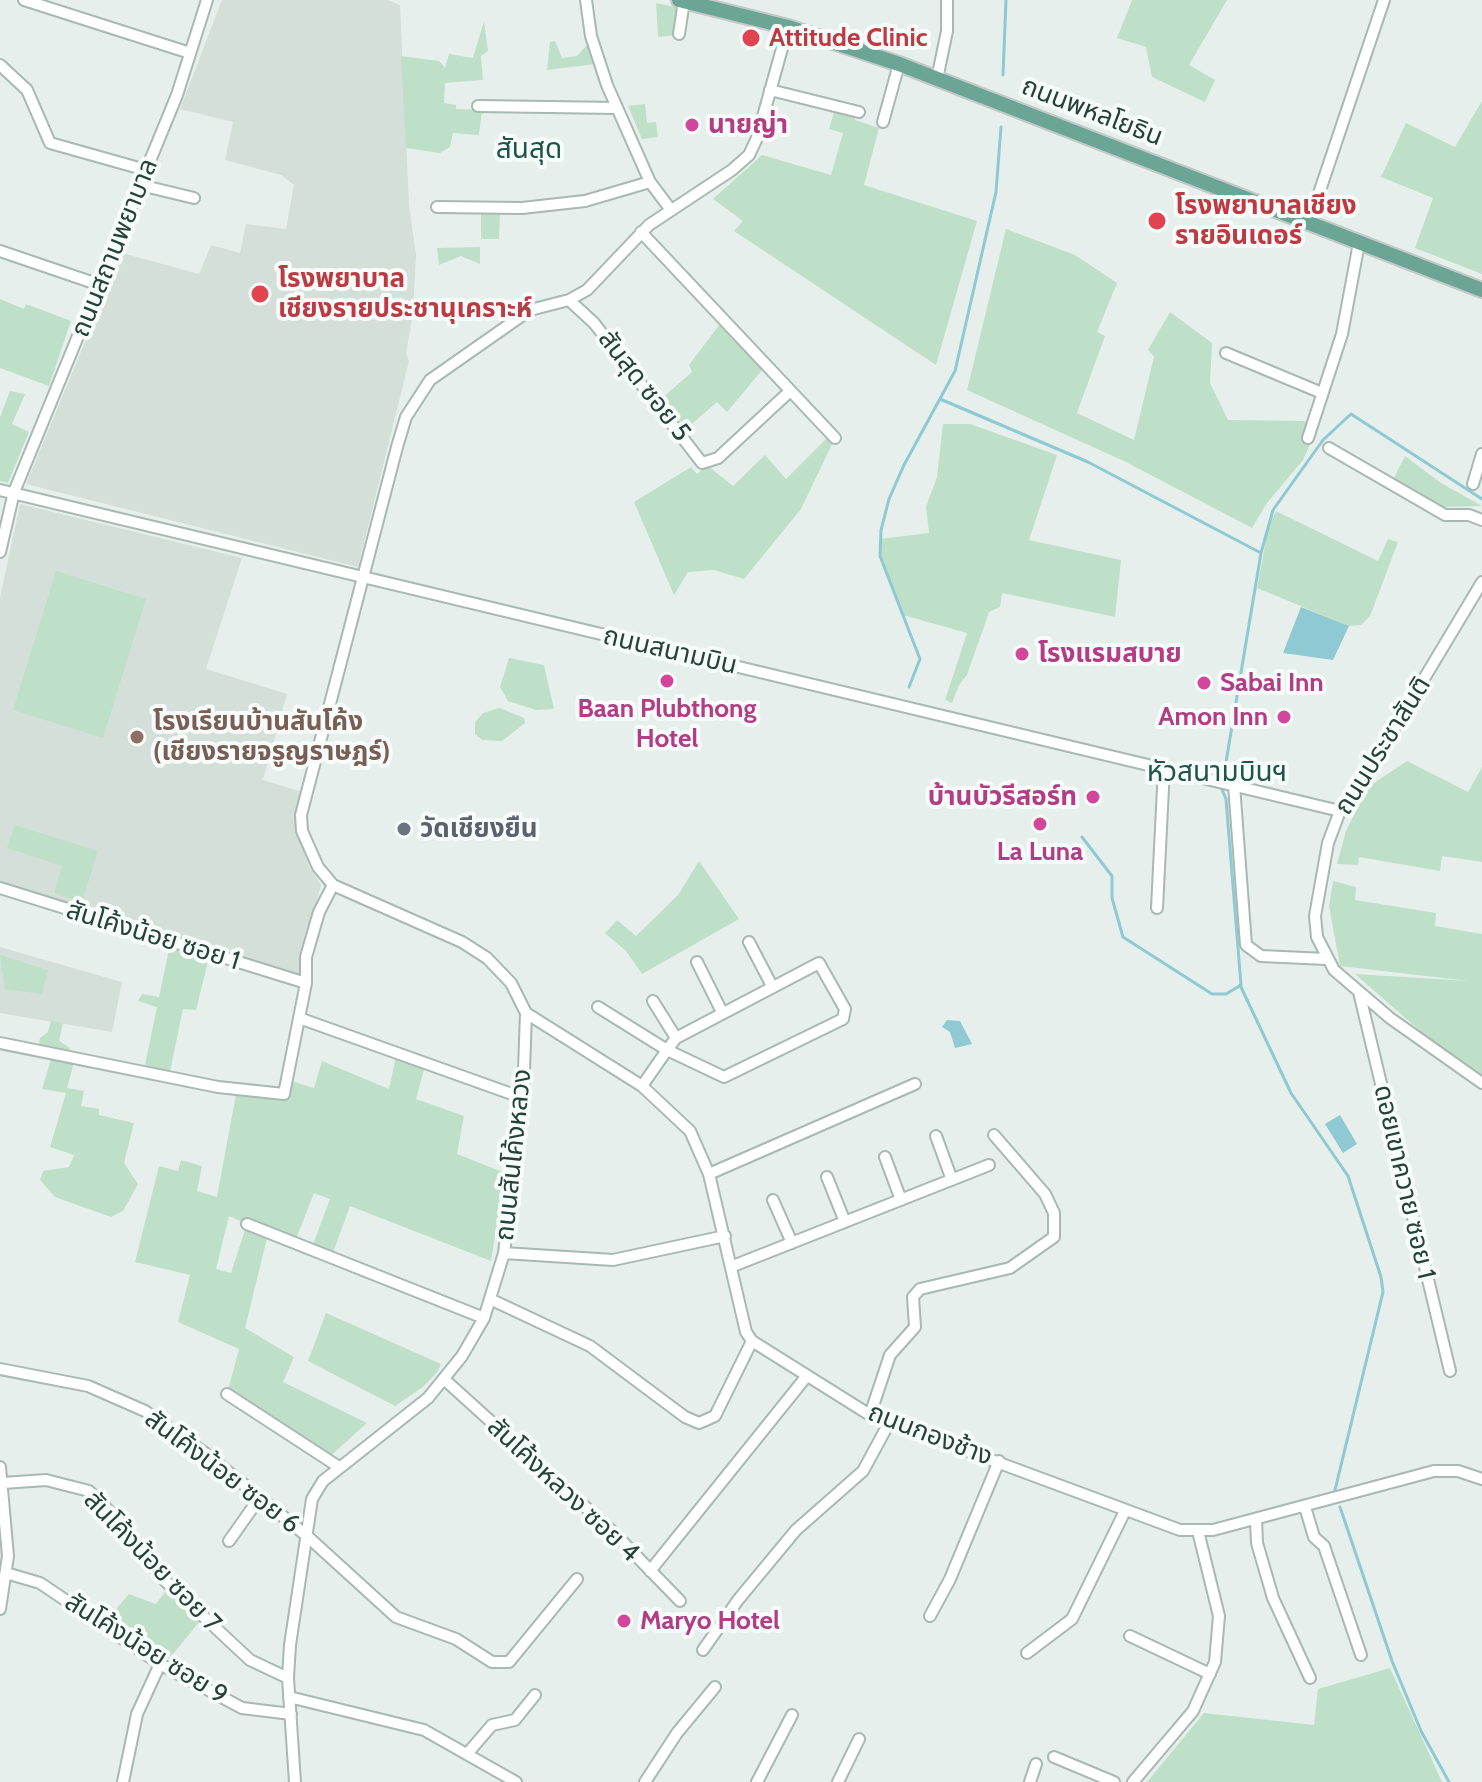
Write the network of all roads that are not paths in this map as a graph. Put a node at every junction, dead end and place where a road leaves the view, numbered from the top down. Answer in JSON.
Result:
{"nodes":[{"id":1,"x":24,"y":0,"type":"edge"},
{"id":2,"x":207,"y":0,"type":"edge"},
{"id":3,"x":586,"y":0,"type":"edge"},
{"id":4,"x":947,"y":0,"type":"edge"},
{"id":5,"x":1384,"y":0,"type":"edge"},
{"id":6,"x":681,"y":1,"type":"edge"},
{"id":7,"x":788,"y":27,"type":"junction"},
{"id":8,"x":679,"y":34,"type":"dead end"},
{"id":9,"x":190,"y":53,"type":"junction"},
{"id":10,"x":899,"y":64,"type":"junction"},
{"id":11,"x":0,"y":65,"type":"edge"},
{"id":12,"x":937,"y":79,"type":"junction"},
{"id":13,"x":770,"y":90,"type":"junction"},
{"id":14,"x":478,"y":106,"type":"dead end"},
{"id":15,"x":617,"y":108,"type":"junction"},
{"id":16,"x":859,"y":112,"type":"dead end"},
{"id":17,"x":883,"y":122,"type":"dead end"},
{"id":18,"x":146,"y":170,"type":"junction"},
{"id":19,"x":650,"y":182,"type":"junction"},
{"id":20,"x":140,"y":185,"type":"junction"},
{"id":21,"x":194,"y":198,"type":"dead end"},
{"id":22,"x":437,"y":207,"type":"dead end"},
{"id":23,"x":671,"y":210,"type":"junction"},
{"id":24,"x":1309,"y":223,"type":"junction"},
{"id":25,"x":641,"y":232,"type":"junction"},
{"id":26,"x":1359,"y":243,"type":"junction"},
{"id":27,"x":0,"y":251,"type":"edge"},
{"id":28,"x":100,"y":285,"type":"junction"},
{"id":29,"x":1482,"y":290,"type":"edge"},
{"id":30,"x":569,"y":300,"type":"junction"},
{"id":31,"x":1226,"y":353,"type":"dead end"},
{"id":32,"x":789,"y":392,"type":"junction"},
{"id":33,"x":1322,"y":393,"type":"junction"},
{"id":34,"x":835,"y":438,"type":"dead end"},
{"id":35,"x":1308,"y":438,"type":"dead end"},
{"id":36,"x":1329,"y":448,"type":"dead end"},
{"id":37,"x":1482,"y":454,"type":"edge"},
{"id":38,"x":1473,"y":484,"type":"dead end"},
{"id":39,"x":0,"y":490,"type":"edge"},
{"id":40,"x":14,"y":492,"type":"junction"},
{"id":41,"x":1482,"y":520,"type":"edge"},
{"id":42,"x":0,"y":552,"type":"edge"},
{"id":43,"x":363,"y":578,"type":"junction"},
{"id":44,"x":1482,"y":582,"type":"edge"},
{"id":45,"x":1164,"y":768,"type":"junction"},
{"id":46,"x":1234,"y":785,"type":"junction"},
{"id":47,"x":1340,"y":811,"type":"junction"},
{"id":48,"x":333,"y":885,"type":"junction"},
{"id":49,"x":0,"y":888,"type":"edge"},
{"id":50,"x":1157,"y":908,"type":"dead end"},
{"id":51,"x":749,"y":942,"type":"dead end"},
{"id":52,"x":1326,"y":959,"type":"junction"},
{"id":53,"x":697,"y":962,"type":"dead end"},
{"id":54,"x":306,"y":983,"type":"junction"},
{"id":55,"x":772,"y":986,"type":"junction"},
{"id":56,"x":1359,"y":992,"type":"junction"},
{"id":57,"x":653,"y":1001,"type":"dead end"},
{"id":58,"x":598,"y":1007,"type":"dead end"},
{"id":59,"x":722,"y":1012,"type":"junction"},
{"id":60,"x":526,"y":1013,"type":"junction"},
{"id":61,"x":299,"y":1018,"type":"junction"},
{"id":62,"x":676,"y":1038,"type":"junction"},
{"id":63,"x":0,"y":1043,"type":"edge"},
{"id":64,"x":667,"y":1050,"type":"junction"},
{"id":65,"x":1482,"y":1083,"type":"edge"},
{"id":66,"x":915,"y":1084,"type":"dead end"},
{"id":67,"x":642,"y":1086,"type":"junction"},
{"id":68,"x":523,"y":1098,"type":"junction"},
{"id":69,"x":994,"y":1135,"type":"dead end"},
{"id":70,"x":936,"y":1136,"type":"dead end"},
{"id":71,"x":885,"y":1157,"type":"dead end"},
{"id":72,"x":989,"y":1165,"type":"dead end"},
{"id":73,"x":709,"y":1174,"type":"junction"},
{"id":74,"x":827,"y":1177,"type":"dead end"},
{"id":75,"x":952,"y":1180,"type":"junction"},
{"id":76,"x":773,"y":1200,"type":"dead end"},
{"id":77,"x":901,"y":1200,"type":"junction"},
{"id":78,"x":845,"y":1222,"type":"junction"},
{"id":79,"x":247,"y":1224,"type":"dead end"},
{"id":80,"x":725,"y":1236,"type":"junction"},
{"id":81,"x":792,"y":1243,"type":"junction"},
{"id":82,"x":504,"y":1253,"type":"junction"},
{"id":83,"x":733,"y":1266,"type":"junction"},
{"id":84,"x":492,"y":1300,"type":"junction"},
{"id":85,"x":484,"y":1318,"type":"junction"},
{"id":86,"x":752,"y":1341,"type":"junction"},
{"id":87,"x":0,"y":1369,"type":"edge"},
{"id":88,"x":1450,"y":1371,"type":"dead end"},
{"id":89,"x":806,"y":1377,"type":"junction"},
{"id":90,"x":445,"y":1380,"type":"junction"},
{"id":91,"x":227,"y":1394,"type":"dead end"},
{"id":92,"x":870,"y":1415,"type":"junction"},
{"id":93,"x":889,"y":1423,"type":"junction"},
{"id":94,"x":999,"y":1461,"type":"junction"},
{"id":95,"x":0,"y":1467,"type":"edge"},
{"id":96,"x":339,"y":1467,"type":"junction"},
{"id":97,"x":1482,"y":1479,"type":"edge"},
{"id":98,"x":3,"y":1483,"type":"junction"},
{"id":99,"x":258,"y":1500,"type":"junction"},
{"id":100,"x":1305,"y":1507,"type":"junction"},
{"id":101,"x":1125,"y":1511,"type":"junction"},
{"id":102,"x":1256,"y":1520,"type":"junction"},
{"id":103,"x":1198,"y":1531,"type":"junction"},
{"id":104,"x":307,"y":1536,"type":"junction"},
{"id":105,"x":229,"y":1541,"type":"dead end"},
{"id":106,"x":4,"y":1556,"type":"edge"},
{"id":107,"x":650,"y":1571,"type":"junction"},
{"id":108,"x":6,"y":1573,"type":"junction"},
{"id":109,"x":577,"y":1579,"type":"dead end"},
{"id":110,"x":680,"y":1601,"type":"dead end"},
{"id":111,"x":0,"y":1609,"type":"edge"},
{"id":112,"x":930,"y":1616,"type":"dead end"},
{"id":113,"x":1130,"y":1636,"type":"dead end"},
{"id":114,"x":703,"y":1650,"type":"dead end"},
{"id":115,"x":1027,"y":1653,"type":"dead end"},
{"id":116,"x":1361,"y":1655,"type":"dead end"},
{"id":117,"x":160,"y":1664,"type":"junction"},
{"id":118,"x":1210,"y":1674,"type":"junction"},
{"id":119,"x":288,"y":1678,"type":"junction"},
{"id":120,"x":1310,"y":1678,"type":"dead end"},
{"id":121,"x":715,"y":1687,"type":"dead end"},
{"id":122,"x":535,"y":1695,"type":"dead end"},
{"id":123,"x":289,"y":1697,"type":"junction"},
{"id":124,"x":291,"y":1714,"type":"junction"},
{"id":125,"x":792,"y":1715,"type":"dead end"},
{"id":126,"x":859,"y":1739,"type":"dead end"},
{"id":127,"x":467,"y":1754,"type":"junction"},
{"id":128,"x":1054,"y":1757,"type":"dead end"},
{"id":129,"x":1036,"y":1764,"type":"dead end"},
{"id":130,"x":123,"y":1782,"type":"edge"},
{"id":131,"x":295,"y":1782,"type":"edge"},
{"id":132,"x":516,"y":1782,"type":"edge"},
{"id":133,"x":645,"y":1782,"type":"edge"},
{"id":134,"x":757,"y":1782,"type":"edge"},
{"id":135,"x":838,"y":1782,"type":"edge"},
{"id":136,"x":1030,"y":1782,"type":"edge"},
{"id":137,"x":1114,"y":1782,"type":"edge"},
{"id":138,"x":1133,"y":1782,"type":"edge"}],
"edges":[{"from":1,"to":9,"type":"street"},
{"from":2,"to":9,"type":"street","name":"ถนนสถานพยาบาล"},
{"from":3,"to":15,"type":"street"},
{"from":4,"to":12,"type":"street"},
{"from":5,"to":24,"type":"street"},
{"from":6,"to":7,"type":"main road","name":"ถนนพหลโยธิน"},
{"from":6,"to":8,"type":"street"},
{"from":7,"to":10,"type":"main road","name":"ถนนพหลโยธิน"},
{"from":7,"to":13,"type":"street"},
{"from":9,"to":18,"type":"street","name":"ถนนสถานพยาบาล"},
{"from":10,"to":12,"type":"main road","name":"ถนนพหลโยธิน"},
{"from":10,"to":17,"type":"street"},
{"from":11,"to":18,"type":"street"},
{"from":12,"to":24,"type":"main road","name":"ถนนพหลโยธิน"},
{"from":13,"to":16,"type":"street"},
{"from":13,"to":23,"type":"street"},
{"from":14,"to":15,"type":"street"},
{"from":15,"to":19,"type":"street"},
{"from":18,"to":20,"type":"street","name":"ถนนสถานพยาบาล"},
{"from":19,"to":22,"type":"street"},
{"from":19,"to":23,"type":"street"},
{"from":20,"to":21,"type":"street"},
{"from":20,"to":28,"type":"street","name":"ถนนสถานพยาบาล"},
{"from":23,"to":25,"type":"street"},
{"from":24,"to":26,"type":"main road","name":"ถนนพหลโยธิน"},
{"from":25,"to":30,"type":"street"},
{"from":25,"to":32,"type":"street"},
{"from":26,"to":29,"type":"main road","name":"ถนนพหลโยธิน"},
{"from":26,"to":33,"type":"street"},
{"from":27,"to":28,"type":"street"},
{"from":28,"to":40,"type":"street","name":"ถนนสถานพยาบาล"},
{"from":30,"to":32,"type":"street","name":"สันสุด ซอย 5"},
{"from":30,"to":43,"type":"street"},
{"from":31,"to":33,"type":"street"},
{"from":32,"to":34,"type":"street"},
{"from":33,"to":35,"type":"street"},
{"from":36,"to":41,"type":"street"},
{"from":37,"to":38,"type":"street"},
{"from":39,"to":40,"type":"street","name":"ถนนสนามบิน"},
{"from":40,"to":42,"type":"street","name":"ถนนสถานพยาบาล"},
{"from":40,"to":43,"type":"street","name":"ถนนสนามบิน"},
{"from":43,"to":45,"type":"street","name":"ถนนสนามบิน"},
{"from":43,"to":48,"type":"street"},
{"from":44,"to":47,"type":"street","name":"ถนนประชาสันติ"},
{"from":45,"to":46,"type":"street","name":"ถนนสนามบิน"},
{"from":45,"to":50,"type":"street"},
{"from":46,"to":47,"type":"street","name":"ถนนสนามบิน"},
{"from":46,"to":52,"type":"street"},
{"from":47,"to":52,"type":"street","name":"ถนนประชาสันติ"},
{"from":48,"to":54,"type":"street"},
{"from":48,"to":60,"type":"street"},
{"from":49,"to":54,"type":"street","name":"สันโค้งน้อย ซอย 1"},
{"from":51,"to":55,"type":"street"},
{"from":52,"to":56,"type":"street"},
{"from":53,"to":59,"type":"street"},
{"from":54,"to":61,"type":"street"},
{"from":55,"to":59,"type":"street"},
{"from":55,"to":64,"type":"street"},
{"from":56,"to":65,"type":"street"},
{"from":56,"to":88,"type":"street","name":"ดอยเขาควาย ซอย 1"},
{"from":57,"to":62,"type":"street"},
{"from":58,"to":64,"type":"street"},
{"from":59,"to":62,"type":"street"},
{"from":60,"to":67,"type":"street"},
{"from":60,"to":68,"type":"street","name":"ถนนสันโค้งหลวง"},
{"from":61,"to":63,"type":"street"},
{"from":61,"to":68,"type":"street"},
{"from":62,"to":64,"type":"street"},
{"from":64,"to":67,"type":"street"},
{"from":66,"to":73,"type":"street"},
{"from":67,"to":73,"type":"street"},
{"from":68,"to":82,"type":"street","name":"ถนนสันโค้งหลวง"},
{"from":69,"to":92,"type":"street"},
{"from":70,"to":75,"type":"street"},
{"from":71,"to":77,"type":"street"},
{"from":72,"to":75,"type":"street"},
{"from":73,"to":80,"type":"street"},
{"from":74,"to":78,"type":"street"},
{"from":75,"to":77,"type":"street"},
{"from":76,"to":81,"type":"street"},
{"from":77,"to":78,"type":"street"},
{"from":78,"to":81,"type":"street"},
{"from":79,"to":85,"type":"street"},
{"from":80,"to":82,"type":"street"},
{"from":80,"to":83,"type":"street"},
{"from":81,"to":83,"type":"street"},
{"from":82,"to":84,"type":"street","name":"ถนนสันโค้งหลวง"},
{"from":83,"to":86,"type":"street"},
{"from":84,"to":85,"type":"street","name":"ถนนสันโค้งหลวง"},
{"from":84,"to":86,"type":"street"},
{"from":85,"to":90,"type":"street","name":"ถนนสันโค้งหลวง"},
{"from":86,"to":89,"type":"street","name":"ถนนกองช้าง"},
{"from":87,"to":99,"type":"street","name":"สันโค้งน้อย ซอย 6"},
{"from":89,"to":92,"type":"street","name":"ถนนกองช้าง"},
{"from":89,"to":107,"type":"street"},
{"from":90,"to":96,"type":"street","name":"ถนนสันโค้งหลวง"},
{"from":90,"to":107,"type":"street","name":"สันโค้งหลวง ซอย 4"},
{"from":91,"to":96,"type":"street"},
{"from":92,"to":93,"type":"street","name":"ถนนกองช้าง"},
{"from":93,"to":94,"type":"street","name":"ถนนกองช้าง"},
{"from":93,"to":114,"type":"street"},
{"from":94,"to":101,"type":"street","name":"ถนนกองช้าง"},
{"from":94,"to":112,"type":"street"},
{"from":95,"to":98,"type":"street"},
{"from":96,"to":104,"type":"street","name":"ถนนสันโค้งหลวง"},
{"from":97,"to":100,"type":"street","name":"ถนนกองช้าง"},
{"from":98,"to":106,"type":"street"},
{"from":98,"to":119,"type":"street","name":"สันโค้งน้อย ซอย 7"},
{"from":99,"to":104,"type":"street","name":"สันโค้งน้อย ซอย 6"},
{"from":99,"to":105,"type":"street"},
{"from":100,"to":102,"type":"street","name":"ถนนกองช้าง"},
{"from":100,"to":116,"type":"street"},
{"from":101,"to":103,"type":"street","name":"ถนนกองช้าง"},
{"from":101,"to":115,"type":"street"},
{"from":102,"to":103,"type":"street","name":"ถนนกองช้าง"},
{"from":102,"to":120,"type":"street"},
{"from":103,"to":118,"type":"street"},
{"from":104,"to":109,"type":"street","name":"สันโค้งน้อย ซอย 6"},
{"from":104,"to":119,"type":"street","name":"ถนนสันโค้งหลวง"},
{"from":106,"to":108,"type":"street"},
{"from":107,"to":110,"type":"street","name":"สันโค้งหลวง ซอย 4"},
{"from":108,"to":111,"type":"street"},
{"from":108,"to":117,"type":"street","name":"สันโค้งน้อย ซอย 9"},
{"from":113,"to":118,"type":"street"},
{"from":117,"to":124,"type":"street","name":"สันโค้งน้อย ซอย 9"},
{"from":117,"to":130,"type":"street"},
{"from":118,"to":138,"type":"street"},
{"from":119,"to":123,"type":"street","name":"ถนนสันโค้งหลวง"},
{"from":121,"to":133,"type":"street"},
{"from":122,"to":127,"type":"street"},
{"from":123,"to":124,"type":"street","name":"ถนนสันโค้งหลวง"},
{"from":123,"to":127,"type":"street"},
{"from":124,"to":131,"type":"street","name":"ถนนสันโค้งหลวง"},
{"from":125,"to":134,"type":"street"},
{"from":126,"to":135,"type":"street"},
{"from":127,"to":132,"type":"street"},
{"from":128,"to":137,"type":"street"},
{"from":129,"to":136,"type":"street"}]}
